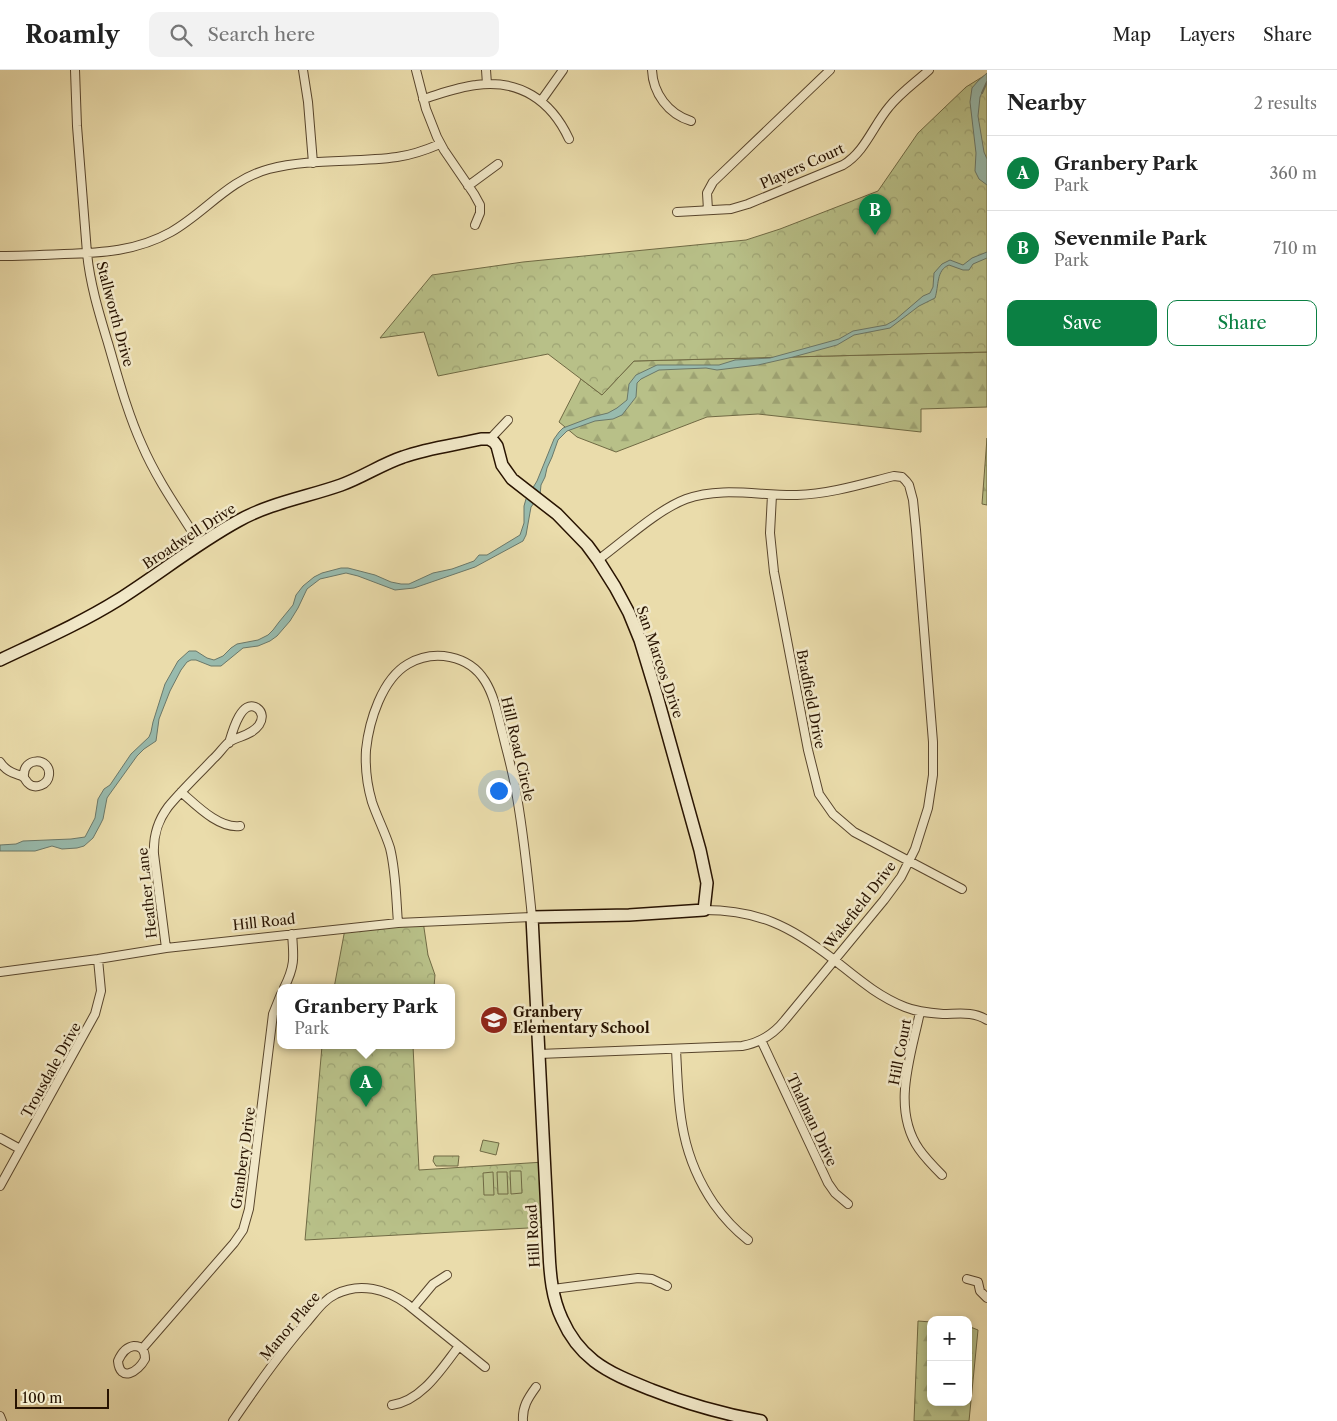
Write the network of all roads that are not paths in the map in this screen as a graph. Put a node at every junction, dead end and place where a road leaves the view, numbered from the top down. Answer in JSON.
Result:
{"nodes":[{"id":1,"x":75,"y":70,"type":"edge"},
{"id":2,"x":303,"y":70,"type":"edge"},
{"id":3,"x":416,"y":70,"type":"edge"},
{"id":4,"x":486,"y":70,"type":"edge"},
{"id":5,"x":563,"y":70,"type":"edge"},
{"id":6,"x":652,"y":70,"type":"edge"},
{"id":7,"x":830,"y":70,"type":"edge"},
{"id":8,"x":929,"y":70,"type":"edge"},
{"id":9,"x":487,"y":84,"type":"junction"},
{"id":10,"x":423,"y":98,"type":"junction"},
{"id":11,"x":541,"y":101,"type":"junction"},
{"id":12,"x":691,"y":120,"type":"dead end"},
{"id":13,"x":569,"y":139,"type":"dead end"},
{"id":14,"x":440,"y":144,"type":"junction"},
{"id":15,"x":313,"y":163,"type":"junction"},
{"id":16,"x":498,"y":164,"type":"dead end"},
{"id":17,"x":468,"y":186,"type":"junction"},
{"id":18,"x":708,"y":210,"type":"junction"},
{"id":19,"x":677,"y":212,"type":"dead end"},
{"id":20,"x":475,"y":225,"type":"dead end"},
{"id":21,"x":87,"y":254,"type":"junction"},
{"id":22,"x":0,"y":256,"type":"edge"},
{"id":23,"x":508,"y":420,"type":"dead end"},
{"id":24,"x":491,"y":440,"type":"junction"},
{"id":25,"x":772,"y":495,"type":"junction"},
{"id":26,"x":200,"y":544,"type":"junction"},
{"id":27,"x":598,"y":560,"type":"junction"},
{"id":28,"x":0,"y":660,"type":"edge"},
{"id":29,"x":229,"y":743,"type":"junction"},
{"id":30,"x":0,"y":762,"type":"edge"},
{"id":31,"x":24,"y":777,"type":"dead end"},
{"id":32,"x":181,"y":792,"type":"junction"},
{"id":33,"x":240,"y":826,"type":"dead end"},
{"id":34,"x":910,"y":861,"type":"junction"},
{"id":35,"x":962,"y":889,"type":"dead end"},
{"id":36,"x":704,"y":910,"type":"junction"},
{"id":37,"x":532,"y":918,"type":"junction"},
{"id":38,"x":398,"y":923,"type":"junction"},
{"id":39,"x":292,"y":934,"type":"junction"},
{"id":40,"x":166,"y":948,"type":"junction"},
{"id":41,"x":98,"y":959,"type":"junction"},
{"id":42,"x":834,"y":960,"type":"junction"},
{"id":43,"x":0,"y":972,"type":"edge"},
{"id":44,"x":286,"y":984,"type":"edge"},
{"id":45,"x":277,"y":1003,"type":"edge"},
{"id":46,"x":920,"y":1012,"type":"junction"},
{"id":47,"x":987,"y":1020,"type":"edge"},
{"id":48,"x":761,"y":1040,"type":"junction"},
{"id":49,"x":676,"y":1049,"type":"junction"},
{"id":50,"x":539,"y":1054,"type":"junction"},
{"id":51,"x":0,"y":1138,"type":"edge"},
{"id":52,"x":20,"y":1150,"type":"junction"},
{"id":53,"x":942,"y":1176,"type":"dead end"},
{"id":54,"x":0,"y":1186,"type":"edge"},
{"id":55,"x":848,"y":1204,"type":"dead end"},
{"id":56,"x":748,"y":1240,"type":"dead end"},
{"id":57,"x":447,"y":1275,"type":"dead end"},
{"id":58,"x":967,"y":1279,"type":"dead end"},
{"id":59,"x":668,"y":1286,"type":"dead end"},
{"id":60,"x":553,"y":1289,"type":"junction"},
{"id":61,"x":987,"y":1298,"type":"edge"},
{"id":62,"x":412,"y":1308,"type":"junction"},
{"id":63,"x":459,"y":1346,"type":"junction"},
{"id":64,"x":142,"y":1349,"type":"dead end"},
{"id":65,"x":485,"y":1367,"type":"dead end"},
{"id":66,"x":536,"y":1387,"type":"dead end"},
{"id":67,"x":392,"y":1404,"type":"dead end"},
{"id":68,"x":0,"y":1416,"type":"edge"},
{"id":69,"x":2,"y":1421,"type":"edge"},
{"id":70,"x":233,"y":1421,"type":"edge"},
{"id":71,"x":523,"y":1421,"type":"edge"},
{"id":72,"x":761,"y":1421,"type":"edge"}],
"edges":[{"from":1,"to":21,"type":"street","name":"Stallworth Drive"},
{"from":2,"to":15,"type":"street"},
{"from":3,"to":10,"type":"street"},
{"from":4,"to":9,"type":"street"},
{"from":5,"to":11,"type":"street"},
{"from":6,"to":12,"type":"street"},
{"from":7,"to":18,"type":"street"},
{"from":8,"to":18,"type":"street","name":"Players Court"},
{"from":9,"to":10,"type":"street"},
{"from":9,"to":11,"type":"street"},
{"from":10,"to":14,"type":"street"},
{"from":11,"to":13,"type":"street"},
{"from":14,"to":15,"type":"street"},
{"from":14,"to":17,"type":"street"},
{"from":15,"to":21,"type":"street"},
{"from":16,"to":17,"type":"street"},
{"from":17,"to":20,"type":"street"},
{"from":18,"to":19,"type":"street","name":"Players Court"},
{"from":21,"to":22,"type":"street"},
{"from":21,"to":26,"type":"street","name":"Stallworth Drive"},
{"from":23,"to":24,"type":"street"},
{"from":24,"to":26,"type":"street","name":"Broadwell Drive"},
{"from":24,"to":27,"type":"street","name":"San Marcos Drive"},
{"from":25,"to":27,"type":"street"},
{"from":25,"to":34,"type":"street","name":"Bradfield Drive"},
{"from":25,"to":34,"type":"street","name":"Wakefield Drive"},
{"from":26,"to":28,"type":"street","name":"Broadwell Drive"},
{"from":27,"to":36,"type":"street","name":"San Marcos Drive"},
{"from":29,"to":29,"type":"street","name":"Heather Lane"},
{"from":29,"to":32,"type":"street","name":"Heather Lane"},
{"from":30,"to":31,"type":"street"},
{"from":32,"to":33,"type":"street"},
{"from":32,"to":40,"type":"street","name":"Heather Lane"},
{"from":34,"to":35,"type":"street","name":"Bradfield Drive"},
{"from":34,"to":42,"type":"street","name":"Wakefield Drive"},
{"from":36,"to":37,"type":"street","name":"Hill Road"},
{"from":36,"to":42,"type":"street","name":"Hill Road"},
{"from":37,"to":38,"type":"street","name":"Hill Road"},
{"from":37,"to":38,"type":"street","name":"Hill Road Circle"},
{"from":37,"to":50,"type":"street","name":"Hill Road"},
{"from":38,"to":39,"type":"street","name":"Hill Road"},
{"from":39,"to":40,"type":"street","name":"Hill Road"},
{"from":39,"to":44,"type":"street"},
{"from":40,"to":41,"type":"street","name":"Hill Road"},
{"from":41,"to":43,"type":"street","name":"Hill Road"},
{"from":41,"to":52,"type":"street","name":"Trousdale Drive"},
{"from":42,"to":46,"type":"street","name":"Hill Court"},
{"from":42,"to":48,"type":"street","name":"Wakefield Drive"},
{"from":45,"to":64,"type":"street","name":"Granbery Drive"},
{"from":46,"to":47,"type":"street","name":"Hill Court"},
{"from":46,"to":53,"type":"street","name":"Hill Court"},
{"from":48,"to":49,"type":"street","name":"Wakefield Drive"},
{"from":48,"to":55,"type":"street","name":"Thalman Drive"},
{"from":49,"to":50,"type":"street","name":"Wakefield Drive"},
{"from":49,"to":56,"type":"street"},
{"from":50,"to":60,"type":"street","name":"Hill Road"},
{"from":51,"to":52,"type":"street"},
{"from":52,"to":54,"type":"street","name":"Trousdale Drive"},
{"from":57,"to":62,"type":"street"},
{"from":58,"to":61,"type":"street"},
{"from":59,"to":60,"type":"street"},
{"from":60,"to":72,"type":"street","name":"Hill Road"},
{"from":62,"to":63,"type":"street","name":"Manor Place"},
{"from":62,"to":70,"type":"street","name":"Manor Place"},
{"from":63,"to":65,"type":"street","name":"Manor Place"},
{"from":63,"to":67,"type":"street"},
{"from":66,"to":71,"type":"street"},
{"from":68,"to":69,"type":"street"}]}
